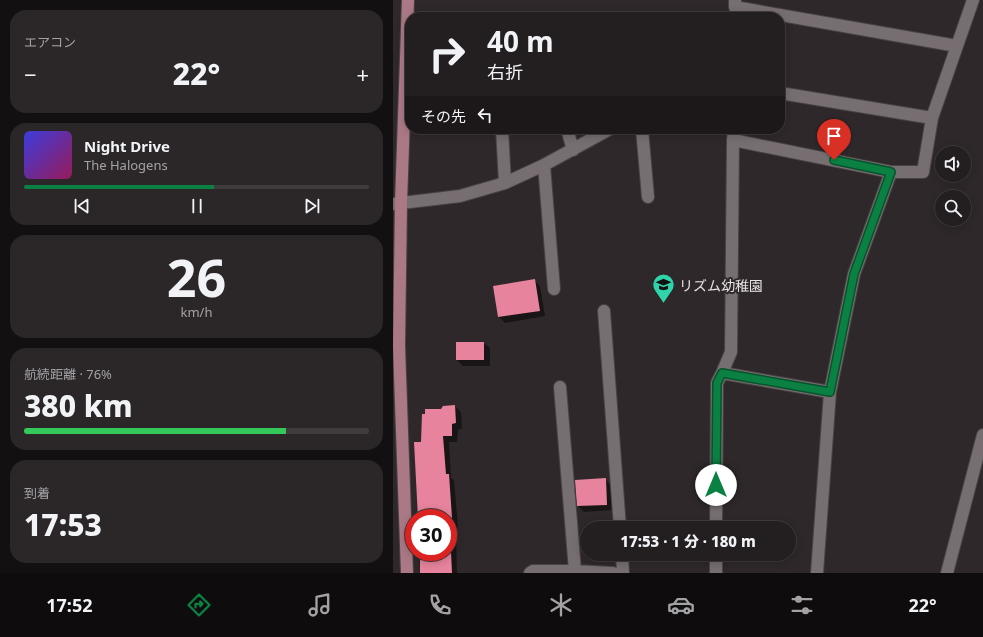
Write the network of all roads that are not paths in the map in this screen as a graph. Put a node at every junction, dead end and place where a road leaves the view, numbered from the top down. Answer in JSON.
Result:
{"nodes":[{"id":1,"x":408,"y":0,"type":"edge"},
{"id":2,"x":973,"y":0,"type":"edge"},
{"id":3,"x":735,"y":8,"type":"edge"},
{"id":4,"x":983,"y":8,"type":"edge"},
{"id":5,"x":407,"y":12,"type":"edge"},
{"id":6,"x":758,"y":12,"type":"edge"},
{"id":7,"x":785,"y":17,"type":"edge"},
{"id":8,"x":957,"y":46,"type":"junction"},
{"id":9,"x":405,"y":56,"type":"edge"},
{"id":10,"x":785,"y":94,"type":"edge"},
{"id":11,"x":933,"y":118,"type":"junction"},
{"id":12,"x":502,"y":134,"type":"edge"},
{"id":13,"x":568,"y":134,"type":"edge"},
{"id":14,"x":601,"y":134,"type":"edge"},
{"id":15,"x":642,"y":134,"type":"edge"},
{"id":16,"x":733,"y":134,"type":"edge"},
{"id":17,"x":573,"y":150,"type":"junction"},
{"id":18,"x":544,"y":165,"type":"junction"},
{"id":19,"x":891,"y":172,"type":"junction"},
{"id":20,"x":505,"y":183,"type":"junction"},
{"id":21,"x":648,"y":197,"type":"dead end"},
{"id":22,"x":397,"y":204,"type":"edge"},
{"id":23,"x":554,"y":289,"type":"dead end"},
{"id":24,"x":604,"y":311,"type":"dead end"},
{"id":25,"x":722,"y":373,"type":"junction"},
{"id":26,"x":560,"y":387,"type":"dead end"},
{"id":27,"x":830,"y":392,"type":"junction"},
{"id":28,"x":982,"y":440,"type":"edge"},
{"id":29,"x":619,"y":521,"type":"edge"},
{"id":30,"x":716,"y":521,"type":"edge"},
{"id":31,"x":622,"y":561,"type":"edge"},
{"id":32,"x":716,"y":561,"type":"edge"},
{"id":33,"x":575,"y":571,"type":"junction"},
{"id":34,"x":407,"y":573,"type":"edge"},
{"id":35,"x":530,"y":573,"type":"edge"},
{"id":36,"x":613,"y":573,"type":"edge"},
{"id":37,"x":623,"y":573,"type":"edge"},
{"id":38,"x":716,"y":573,"type":"edge"},
{"id":39,"x":817,"y":573,"type":"edge"},
{"id":40,"x":947,"y":573,"type":"edge"}],
"edges":[{"from":1,"to":5,"type":"main road"},
{"from":2,"to":4,"type":"street"},
{"from":2,"to":8,"type":"street"},
{"from":3,"to":6,"type":"street"},
{"from":7,"to":8,"type":"street"},
{"from":8,"to":11,"type":"street"},
{"from":9,"to":22,"type":"main road"},
{"from":10,"to":11,"type":"street"},
{"from":11,"to":19,"type":"street"},
{"from":12,"to":20,"type":"street"},
{"from":13,"to":17,"type":"street"},
{"from":14,"to":17,"type":"street"},
{"from":15,"to":21,"type":"street"},
{"from":16,"to":19,"type":"street"},
{"from":16,"to":25,"type":"street"},
{"from":17,"to":18,"type":"street"},
{"from":18,"to":20,"type":"street"},
{"from":18,"to":23,"type":"street"},
{"from":19,"to":27,"type":"street"},
{"from":20,"to":22,"type":"street"},
{"from":22,"to":34,"type":"main road"},
{"from":24,"to":29,"type":"street"},
{"from":25,"to":27,"type":"street"},
{"from":25,"to":30,"type":"street"},
{"from":26,"to":33,"type":"street"},
{"from":27,"to":39,"type":"street"},
{"from":28,"to":40,"type":"street"},
{"from":31,"to":37,"type":"street"},
{"from":32,"to":38,"type":"street"},
{"from":33,"to":35,"type":"street"},
{"from":33,"to":36,"type":"street"}]}
